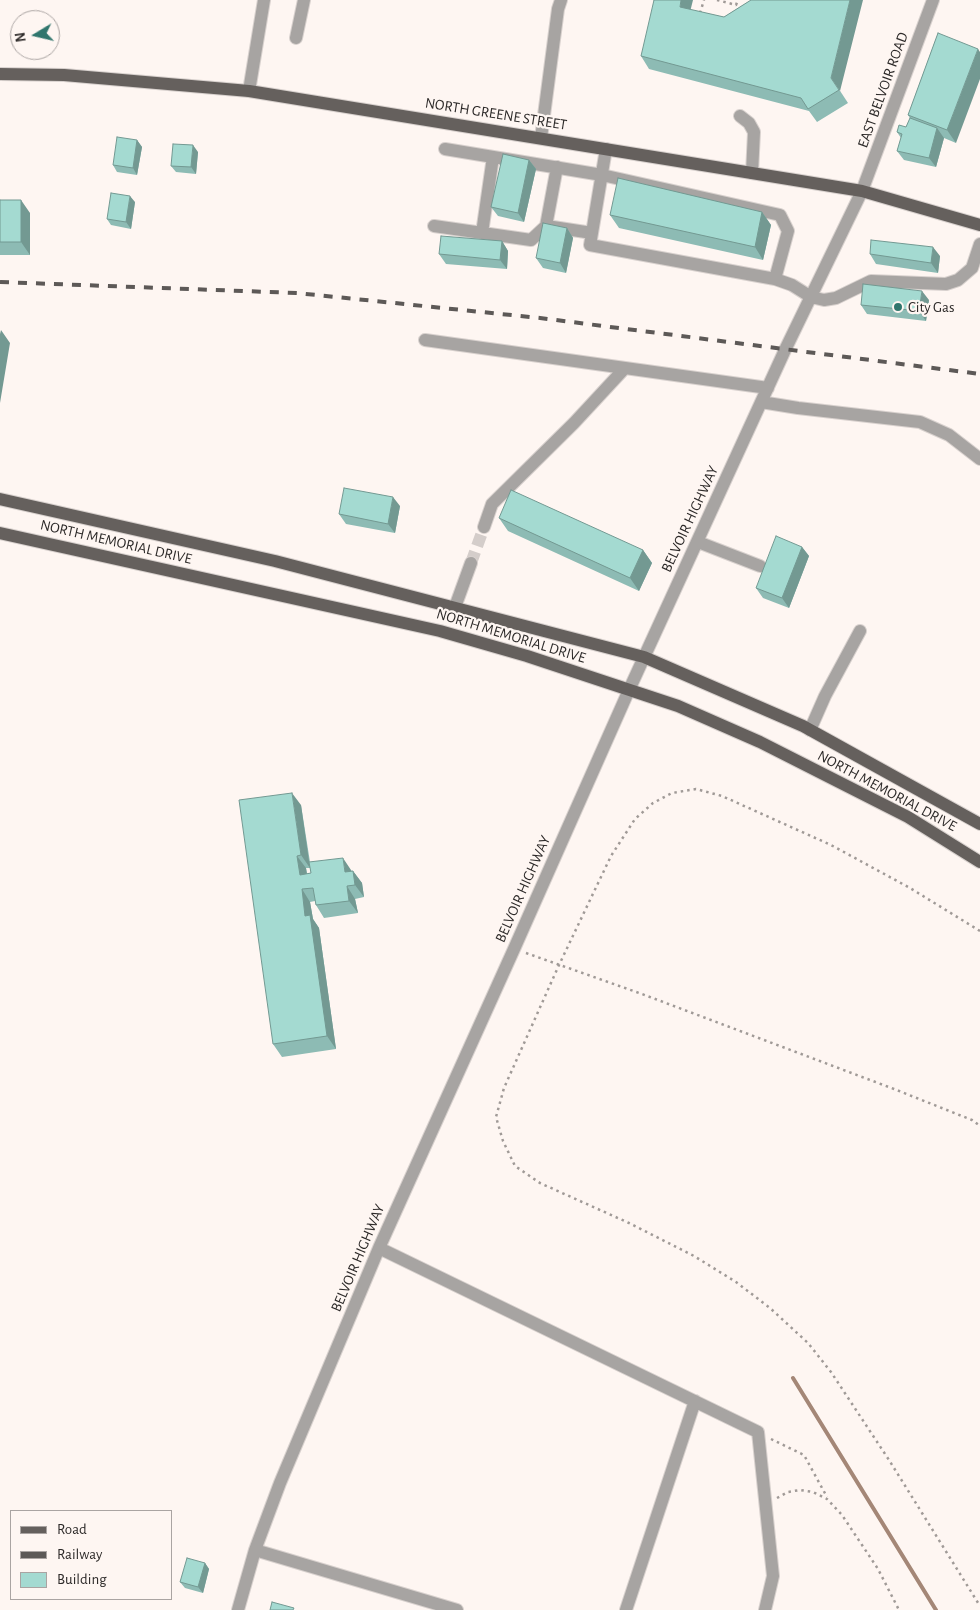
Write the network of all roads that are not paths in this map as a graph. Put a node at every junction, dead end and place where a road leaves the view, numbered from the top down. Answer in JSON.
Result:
{"nodes":[{"id":1,"x":264,"y":0,"type":"edge"},
{"id":2,"x":304,"y":0,"type":"edge"},
{"id":3,"x":561,"y":0,"type":"edge"},
{"id":4,"x":933,"y":0,"type":"edge"},
{"id":5,"x":296,"y":38,"type":"dead end"},
{"id":6,"x":0,"y":74,"type":"edge"},
{"id":7,"x":249,"y":91,"type":"junction"},
{"id":8,"x":740,"y":116,"type":"dead end"},
{"id":9,"x":541,"y":138,"type":"junction"},
{"id":10,"x":445,"y":149,"type":"dead end"},
{"id":11,"x":606,"y":149,"type":"junction"},
{"id":12,"x":494,"y":157,"type":"junction"},
{"id":13,"x":557,"y":167,"type":"junction"},
{"id":14,"x":752,"y":173,"type":"junction"},
{"id":15,"x":602,"y":175,"type":"junction"},
{"id":16,"x":862,"y":191,"type":"junction"},
{"id":17,"x":980,"y":225,"type":"edge"},
{"id":18,"x":434,"y":226,"type":"dead end"},
{"id":19,"x":546,"y":226,"type":"junction"},
{"id":20,"x":482,"y":233,"type":"junction"},
{"id":21,"x":592,"y":233,"type":"junction"},
{"id":22,"x":980,"y":244,"type":"edge"},
{"id":23,"x":774,"y":279,"type":"junction"},
{"id":24,"x":811,"y":297,"type":"junction"},
{"id":25,"x":425,"y":340,"type":"dead end"},
{"id":26,"x":625,"y":368,"type":"junction"},
{"id":27,"x":768,"y":388,"type":"junction"},
{"id":28,"x":761,"y":402,"type":"junction"},
{"id":29,"x":980,"y":459,"type":"edge"},
{"id":30,"x":0,"y":499,"type":"edge"},
{"id":31,"x":484,"y":527,"type":"tunnel mouth"},
{"id":32,"x":0,"y":533,"type":"edge"},
{"id":33,"x":698,"y":542,"type":"junction"},
{"id":34,"x":471,"y":563,"type":"tunnel mouth"},
{"id":35,"x":760,"y":566,"type":"dead end"},
{"id":36,"x":455,"y":607,"type":"junction"},
{"id":37,"x":860,"y":632,"type":"dead end"},
{"id":38,"x":644,"y":657,"type":"junction"},
{"id":39,"x":629,"y":690,"type":"junction"},
{"id":40,"x":810,"y":730,"type":"junction"},
{"id":41,"x":980,"y":824,"type":"edge"},
{"id":42,"x":980,"y":862,"type":"edge"},
{"id":43,"x":379,"y":1248,"type":"junction"},
{"id":44,"x":695,"y":1401,"type":"junction"},
{"id":45,"x":255,"y":1550,"type":"junction"},
{"id":46,"x":238,"y":1610,"type":"edge"},
{"id":47,"x":457,"y":1610,"type":"edge"},
{"id":48,"x":626,"y":1610,"type":"edge"},
{"id":49,"x":765,"y":1610,"type":"edge"}],
"edges":[{"from":1,"to":7,"type":"street"},
{"from":2,"to":5,"type":"street"},
{"from":3,"to":9,"type":"street"},
{"from":4,"to":16,"type":"street","name":"EAST BELVOIR ROAD"},
{"from":6,"to":7,"type":"main road","name":"NORTH GREENE STREET"},
{"from":7,"to":9,"type":"main road","name":"NORTH GREENE STREET"},
{"from":8,"to":14,"type":"street"},
{"from":9,"to":11,"type":"main road","name":"NORTH GREENE STREET"},
{"from":10,"to":12,"type":"street"},
{"from":11,"to":14,"type":"main road","name":"NORTH GREENE STREET"},
{"from":11,"to":15,"type":"street"},
{"from":12,"to":13,"type":"street"},
{"from":12,"to":20,"type":"street"},
{"from":13,"to":15,"type":"street"},
{"from":13,"to":19,"type":"street"},
{"from":14,"to":16,"type":"main road","name":"NORTH GREENE STREET"},
{"from":15,"to":21,"type":"street"},
{"from":15,"to":23,"type":"street"},
{"from":16,"to":17,"type":"main road","name":"NORTH GREENE STREET"},
{"from":16,"to":24,"type":"street","name":"BELVOIR HIGHWAY"},
{"from":18,"to":20,"type":"street"},
{"from":19,"to":20,"type":"street"},
{"from":19,"to":21,"type":"street"},
{"from":21,"to":23,"type":"street"},
{"from":22,"to":24,"type":"street"},
{"from":23,"to":24,"type":"street"},
{"from":24,"to":27,"type":"street","name":"BELVOIR HIGHWAY"},
{"from":25,"to":26,"type":"street"},
{"from":26,"to":27,"type":"street"},
{"from":26,"to":31,"type":"street"},
{"from":27,"to":28,"type":"street","name":"BELVOIR HIGHWAY"},
{"from":28,"to":29,"type":"street"},
{"from":28,"to":33,"type":"street","name":"BELVOIR HIGHWAY"},
{"from":30,"to":36,"type":"main road","name":"NORTH MEMORIAL DRIVE"},
{"from":32,"to":39,"type":"main road","name":"NORTH MEMORIAL DRIVE"},
{"from":33,"to":35,"type":"street"},
{"from":33,"to":38,"type":"street","name":"BELVOIR HIGHWAY"},
{"from":34,"to":36,"type":"street"},
{"from":36,"to":38,"type":"main road","name":"NORTH MEMORIAL DRIVE"},
{"from":37,"to":40,"type":"street"},
{"from":38,"to":39,"type":"street","name":"BELVOIR HIGHWAY"},
{"from":38,"to":40,"type":"main road","name":"NORTH MEMORIAL DRIVE"},
{"from":39,"to":42,"type":"main road","name":"NORTH MEMORIAL DRIVE"},
{"from":39,"to":43,"type":"street","name":"BELVOIR HIGHWAY"},
{"from":40,"to":41,"type":"main road","name":"NORTH MEMORIAL DRIVE"},
{"from":43,"to":44,"type":"street"},
{"from":43,"to":45,"type":"street","name":"BELVOIR HIGHWAY"},
{"from":44,"to":48,"type":"street"},
{"from":44,"to":49,"type":"street"},
{"from":45,"to":46,"type":"street","name":"BELVOIR HIGHWAY"},
{"from":45,"to":47,"type":"street"}]}
